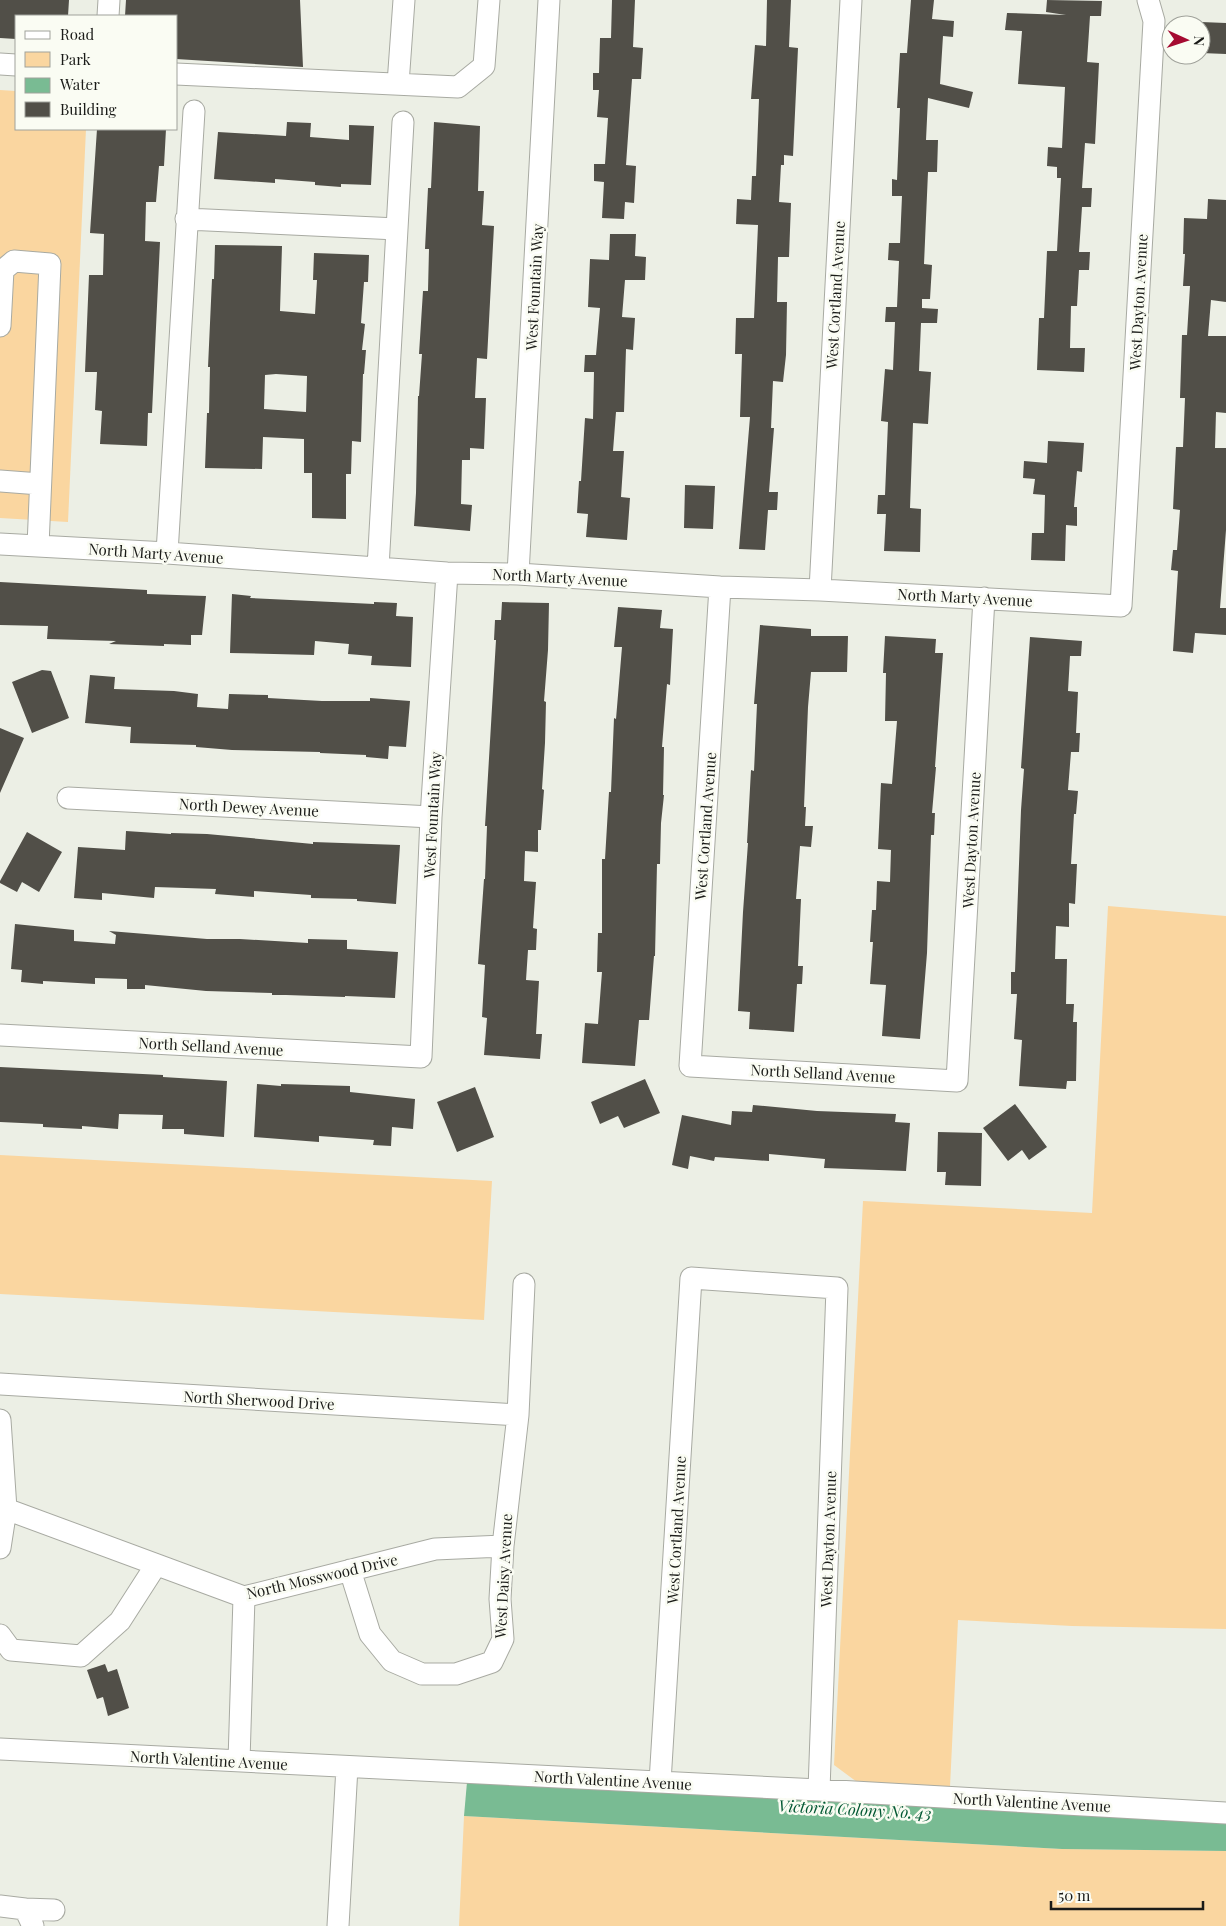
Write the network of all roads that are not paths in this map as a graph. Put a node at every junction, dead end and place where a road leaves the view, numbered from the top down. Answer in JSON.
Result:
{"nodes":[{"id":1,"x":109,"y":0,"type":"edge"},
{"id":2,"x":404,"y":0,"type":"edge"},
{"id":3,"x":489,"y":0,"type":"edge"},
{"id":4,"x":549,"y":0,"type":"edge"},
{"id":5,"x":850,"y":0,"type":"edge"},
{"id":6,"x":1148,"y":0,"type":"edge"},
{"id":7,"x":108,"y":15,"type":"edge"},
{"id":8,"x":0,"y":64,"type":"edge"},
{"id":9,"x":15,"y":65,"type":"edge"},
{"id":10,"x":178,"y":74,"type":"edge"},
{"id":11,"x":398,"y":84,"type":"junction"},
{"id":12,"x":194,"y":111,"type":"dead end"},
{"id":13,"x":403,"y":122,"type":"dead end"},
{"id":14,"x":186,"y":219,"type":"junction"},
{"id":15,"x":397,"y":229,"type":"junction"},
{"id":16,"x":1,"y":270,"type":"edge"},
{"id":17,"x":0,"y":326,"type":"edge"},
{"id":18,"x":0,"y":481,"type":"edge"},
{"id":19,"x":40,"y":484,"type":"junction"},
{"id":20,"x":0,"y":544,"type":"edge"},
{"id":21,"x":38,"y":546,"type":"junction"},
{"id":22,"x":167,"y":553,"type":"junction"},
{"id":23,"x":378,"y":568,"type":"junction"},
{"id":24,"x":446,"y":573,"type":"junction"},
{"id":25,"x":518,"y":574,"type":"junction"},
{"id":26,"x":720,"y":587,"type":"junction"},
{"id":27,"x":820,"y":590,"type":"junction"},
{"id":28,"x":984,"y":598,"type":"junction"},
{"id":29,"x":1121,"y":606,"type":"joint"},
{"id":30,"x":68,"y":798,"type":"dead end"},
{"id":31,"x":431,"y":817,"type":"junction"},
{"id":32,"x":0,"y":1035,"type":"edge"},
{"id":33,"x":421,"y":1057,"type":"joint"},
{"id":34,"x":690,"y":1066,"type":"joint"},
{"id":35,"x":957,"y":1081,"type":"joint"},
{"id":36,"x":691,"y":1278,"type":"joint"},
{"id":37,"x":524,"y":1284,"type":"dead end"},
{"id":38,"x":0,"y":1384,"type":"edge"},
{"id":39,"x":518,"y":1415,"type":"junction"},
{"id":40,"x":0,"y":1420,"type":"edge"},
{"id":41,"x":6,"y":1510,"type":"junction"},
{"id":42,"x":503,"y":1546,"type":"junction"},
{"id":43,"x":0,"y":1548,"type":"edge"},
{"id":44,"x":156,"y":1565,"type":"junction"},
{"id":45,"x":350,"y":1570,"type":"junction"},
{"id":46,"x":244,"y":1597,"type":"junction"},
{"id":47,"x":0,"y":1636,"type":"edge"},
{"id":48,"x":0,"y":1749,"type":"edge"},
{"id":49,"x":239,"y":1761,"type":"junction"},
{"id":50,"x":347,"y":1767,"type":"junction"},
{"id":51,"x":660,"y":1782,"type":"junction"},
{"id":52,"x":819,"y":1790,"type":"junction"},
{"id":53,"x":1226,"y":1813,"type":"edge"},
{"id":54,"x":0,"y":1906,"type":"edge"},
{"id":55,"x":54,"y":1910,"type":"dead end"},
{"id":56,"x":29,"y":1917,"type":"edge"},
{"id":57,"x":338,"y":1926,"type":"edge"}],
"edges":[{"from":1,"to":7,"type":"street"},
{"from":2,"to":11,"type":"street"},
{"from":3,"to":11,"type":"street"},
{"from":4,"to":25,"type":"street","name":"West Fountain Way"},
{"from":5,"to":27,"type":"street","name":"West Cortland Avenue"},
{"from":6,"to":29,"type":"street","name":"West Dayton Avenue"},
{"from":8,"to":9,"type":"street"},
{"from":10,"to":11,"type":"street"},
{"from":12,"to":14,"type":"street"},
{"from":13,"to":15,"type":"street"},
{"from":14,"to":15,"type":"street"},
{"from":14,"to":22,"type":"street"},
{"from":15,"to":23,"type":"street"},
{"from":16,"to":17,"type":"street"},
{"from":16,"to":19,"type":"street"},
{"from":18,"to":19,"type":"street"},
{"from":19,"to":21,"type":"street"},
{"from":20,"to":21,"type":"street","name":"North Marty Avenue"},
{"from":21,"to":22,"type":"street","name":"North Marty Avenue"},
{"from":22,"to":23,"type":"street","name":"North Marty Avenue"},
{"from":23,"to":24,"type":"street","name":"North Marty Avenue"},
{"from":24,"to":25,"type":"street","name":"North Marty Avenue"},
{"from":24,"to":31,"type":"street","name":"West Fountain Way"},
{"from":25,"to":26,"type":"street","name":"North Marty Avenue"},
{"from":26,"to":27,"type":"street","name":"North Marty Avenue"},
{"from":26,"to":34,"type":"street","name":"West Cortland Avenue"},
{"from":27,"to":28,"type":"street","name":"North Marty Avenue"},
{"from":28,"to":29,"type":"street","name":"North Marty Avenue"},
{"from":28,"to":35,"type":"street","name":"West Dayton Avenue"},
{"from":30,"to":31,"type":"street","name":"North Dewey Avenue"},
{"from":31,"to":33,"type":"street","name":"West Fountain Way"},
{"from":32,"to":33,"type":"street","name":"North Selland Avenue"},
{"from":34,"to":35,"type":"street","name":"North Selland Avenue"},
{"from":36,"to":51,"type":"street","name":"West Cortland Avenue"},
{"from":36,"to":52,"type":"street","name":"West Dayton Avenue"},
{"from":37,"to":39,"type":"street","name":"West Daisy Avenue"},
{"from":38,"to":39,"type":"street","name":"North Sherwood Drive"},
{"from":39,"to":42,"type":"street","name":"West Daisy Avenue"},
{"from":40,"to":41,"type":"street"},
{"from":41,"to":43,"type":"street"},
{"from":41,"to":44,"type":"street","name":"North Mosswood Drive"},
{"from":42,"to":45,"type":"street","name":"North Mosswood Drive"},
{"from":42,"to":45,"type":"street","name":"West Daisy Avenue"},
{"from":44,"to":46,"type":"street","name":"North Mosswood Drive"},
{"from":44,"to":47,"type":"street"},
{"from":45,"to":46,"type":"street","name":"North Mosswood Drive"},
{"from":46,"to":49,"type":"street"},
{"from":48,"to":49,"type":"street","name":"North Valentine Avenue"},
{"from":49,"to":50,"type":"street","name":"North Valentine Avenue"},
{"from":50,"to":51,"type":"street","name":"North Valentine Avenue"},
{"from":50,"to":57,"type":"street"},
{"from":51,"to":52,"type":"street","name":"North Valentine Avenue"},
{"from":52,"to":53,"type":"street","name":"North Valentine Avenue"},
{"from":54,"to":56,"type":"street"},
{"from":55,"to":56,"type":"street"}]}
